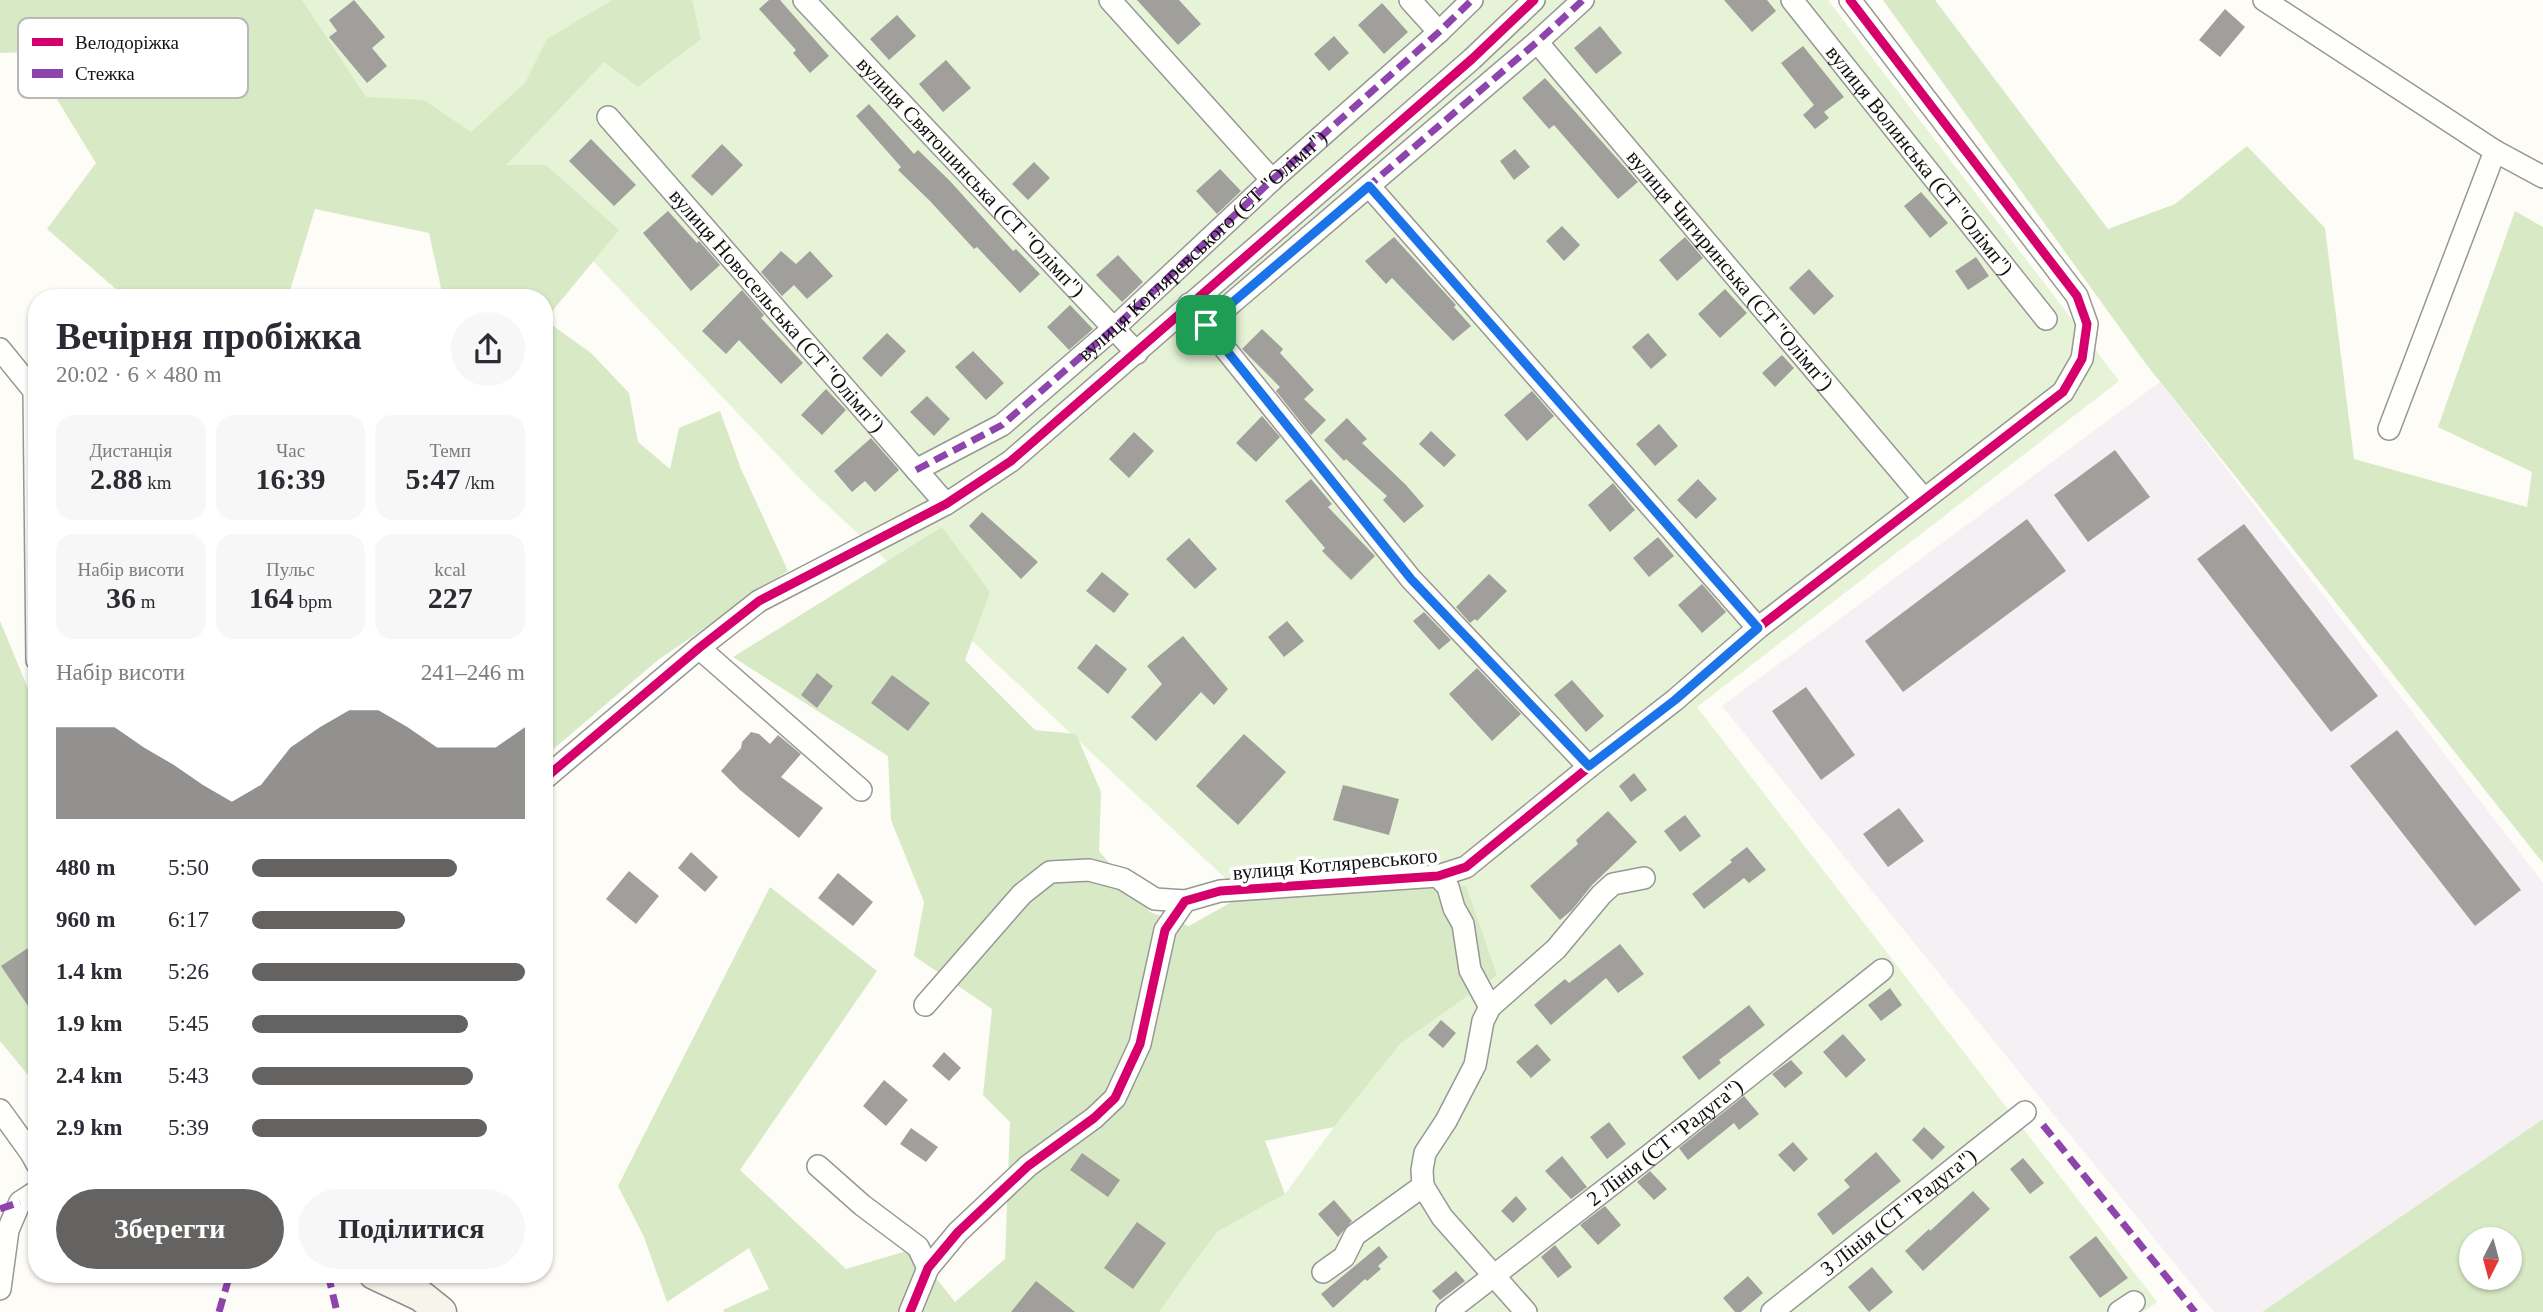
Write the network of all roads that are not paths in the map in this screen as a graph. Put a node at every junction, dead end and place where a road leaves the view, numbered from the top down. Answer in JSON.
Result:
{"nodes":[{"id":1,"x":804,"y":0,"type":"edge"},
{"id":2,"x":1110,"y":0,"type":"edge"},
{"id":3,"x":1410,"y":0,"type":"edge"},
{"id":4,"x":1472,"y":0,"type":"edge"},
{"id":5,"x":1534,"y":0,"type":"edge"},
{"id":6,"x":1583,"y":0,"type":"edge"},
{"id":7,"x":1792,"y":0,"type":"edge"},
{"id":8,"x":1850,"y":0,"type":"edge"},
{"id":9,"x":2264,"y":0,"type":"edge"},
{"id":10,"x":1439,"y":32,"type":"junction"},
{"id":11,"x":1537,"y":42,"type":"junction"},
{"id":12,"x":608,"y":117,"type":"dead end"},
{"id":13,"x":2495,"y":151,"type":"junction"},
{"id":14,"x":2543,"y":177,"type":"edge"},
{"id":15,"x":1272,"y":180,"type":"junction"},
{"id":16,"x":1369,"y":186,"type":"junction"},
{"id":17,"x":1189,"y":304,"type":"junction"},
{"id":18,"x":2046,"y":319,"type":"dead end"},
{"id":19,"x":1206,"y":325,"type":"junction"},
{"id":20,"x":1114,"y":328,"type":"junction"},
{"id":21,"x":0,"y":349,"type":"edge"},
{"id":22,"x":1137,"y":353,"type":"junction"},
{"id":23,"x":28,"y":384,"type":"edge"},
{"id":24,"x":2389,"y":429,"type":"dead end"},
{"id":25,"x":916,"y":470,"type":"junction"},
{"id":26,"x":1924,"y":499,"type":"junction"},
{"id":27,"x":946,"y":505,"type":"junction"},
{"id":28,"x":1758,"y":628,"type":"junction"},
{"id":29,"x":699,"y":648,"type":"junction"},
{"id":30,"x":1589,"y":766,"type":"junction"},
{"id":31,"x":553,"y":771,"type":"edge"},
{"id":32,"x":861,"y":790,"type":"dead end"},
{"id":33,"x":1438,"y":876,"type":"junction"},
{"id":34,"x":1644,"y":878,"type":"dead end"},
{"id":35,"x":1185,"y":901,"type":"junction"},
{"id":36,"x":1882,"y":970,"type":"dead end"},
{"id":37,"x":925,"y":1005,"type":"dead end"},
{"id":38,"x":1490,"y":1007,"type":"junction"},
{"id":39,"x":0,"y":1110,"type":"edge"},
{"id":40,"x":2025,"y":1112,"type":"dead end"},
{"id":41,"x":28,"y":1148,"type":"edge"},
{"id":42,"x":818,"y":1166,"type":"dead end"},
{"id":43,"x":1423,"y":1186,"type":"junction"},
{"id":44,"x":28,"y":1197,"type":"edge"},
{"id":45,"x":928,"y":1268,"type":"junction"},
{"id":46,"x":1323,"y":1272,"type":"dead end"},
{"id":47,"x":1494,"y":1275,"type":"junction"},
{"id":48,"x":393,"y":1283,"type":"edge"},
{"id":49,"x":0,"y":1289,"type":"edge"},
{"id":50,"x":441,"y":1312,"type":"edge"},
{"id":51,"x":909,"y":1312,"type":"edge"},
{"id":52,"x":1447,"y":1312,"type":"edge"},
{"id":53,"x":1526,"y":1312,"type":"edge"},
{"id":54,"x":1772,"y":1312,"type":"edge"}],
"edges":[{"from":1,"to":20,"type":"street","name":"вулиця Святошинська (СТ \"Олімп\")"},
{"from":2,"to":15,"type":"street"},
{"from":3,"to":10,"type":"street"},
{"from":4,"to":10,"type":"street","name":"вулиця Котляревського (СТ \"Олімп\")"},
{"from":5,"to":17,"type":"street"},
{"from":6,"to":11,"type":"street"},
{"from":7,"to":18,"type":"street","name":"вулиця Волинська (СТ \"Олімп\")"},
{"from":8,"to":26,"type":"street","name":"вулиця Котляревського"},
{"from":9,"to":13,"type":"street"},
{"from":10,"to":15,"type":"street","name":"вулиця Котляревського (СТ \"Олімп\")"},
{"from":11,"to":16,"type":"street"},
{"from":11,"to":26,"type":"street","name":"вулиця Чигиринська (СТ \"Олімп\")"},
{"from":12,"to":25,"type":"street","name":"вулиця Новосельська (СТ \"Олімп\")"},
{"from":13,"to":14,"type":"street"},
{"from":13,"to":24,"type":"street"},
{"from":15,"to":20,"type":"street","name":"вулиця Котляревського (СТ \"Олімп\")"},
{"from":16,"to":19,"type":"street"},
{"from":16,"to":28,"type":"street"},
{"from":17,"to":19,"type":"street"},
{"from":17,"to":22,"type":"street"},
{"from":19,"to":30,"type":"street"},
{"from":20,"to":22,"type":"street","name":"вулиця Святошинська (СТ \"Олімп\")"},
{"from":20,"to":25,"type":"street","name":"вулиця Котляревського (СТ \"Олімп\")"},
{"from":21,"to":23,"type":"street"},
{"from":22,"to":27,"type":"street"},
{"from":25,"to":27,"type":"street","name":"вулиця Новосельська (СТ \"Олімп\")"},
{"from":26,"to":28,"type":"street","name":"вулиця Котляревського"},
{"from":27,"to":29,"type":"street"},
{"from":28,"to":30,"type":"street","name":"вулиця Котляревського"},
{"from":29,"to":31,"type":"street"},
{"from":29,"to":32,"type":"street"},
{"from":30,"to":33,"type":"street","name":"вулиця Котляревського"},
{"from":33,"to":35,"type":"street","name":"вулиця Котляревського"},
{"from":33,"to":38,"type":"street"},
{"from":34,"to":38,"type":"street"},
{"from":35,"to":37,"type":"street","name":"вулиця Котляревського"},
{"from":35,"to":45,"type":"street"},
{"from":36,"to":47,"type":"street","name":"2 Лінія (СТ \"Радуга\")"},
{"from":38,"to":43,"type":"street"},
{"from":39,"to":41,"type":"street"},
{"from":40,"to":54,"type":"street","name":"З Лінія (СТ \"Радуга\")"},
{"from":42,"to":45,"type":"street"},
{"from":43,"to":46,"type":"street"},
{"from":43,"to":47,"type":"street"},
{"from":44,"to":49,"type":"street"},
{"from":45,"to":51,"type":"street"},
{"from":47,"to":52,"type":"street","name":"2 Лінія (СТ \"Радуга\")"},
{"from":47,"to":53,"type":"street"},
{"from":48,"to":50,"type":"street"}]}
